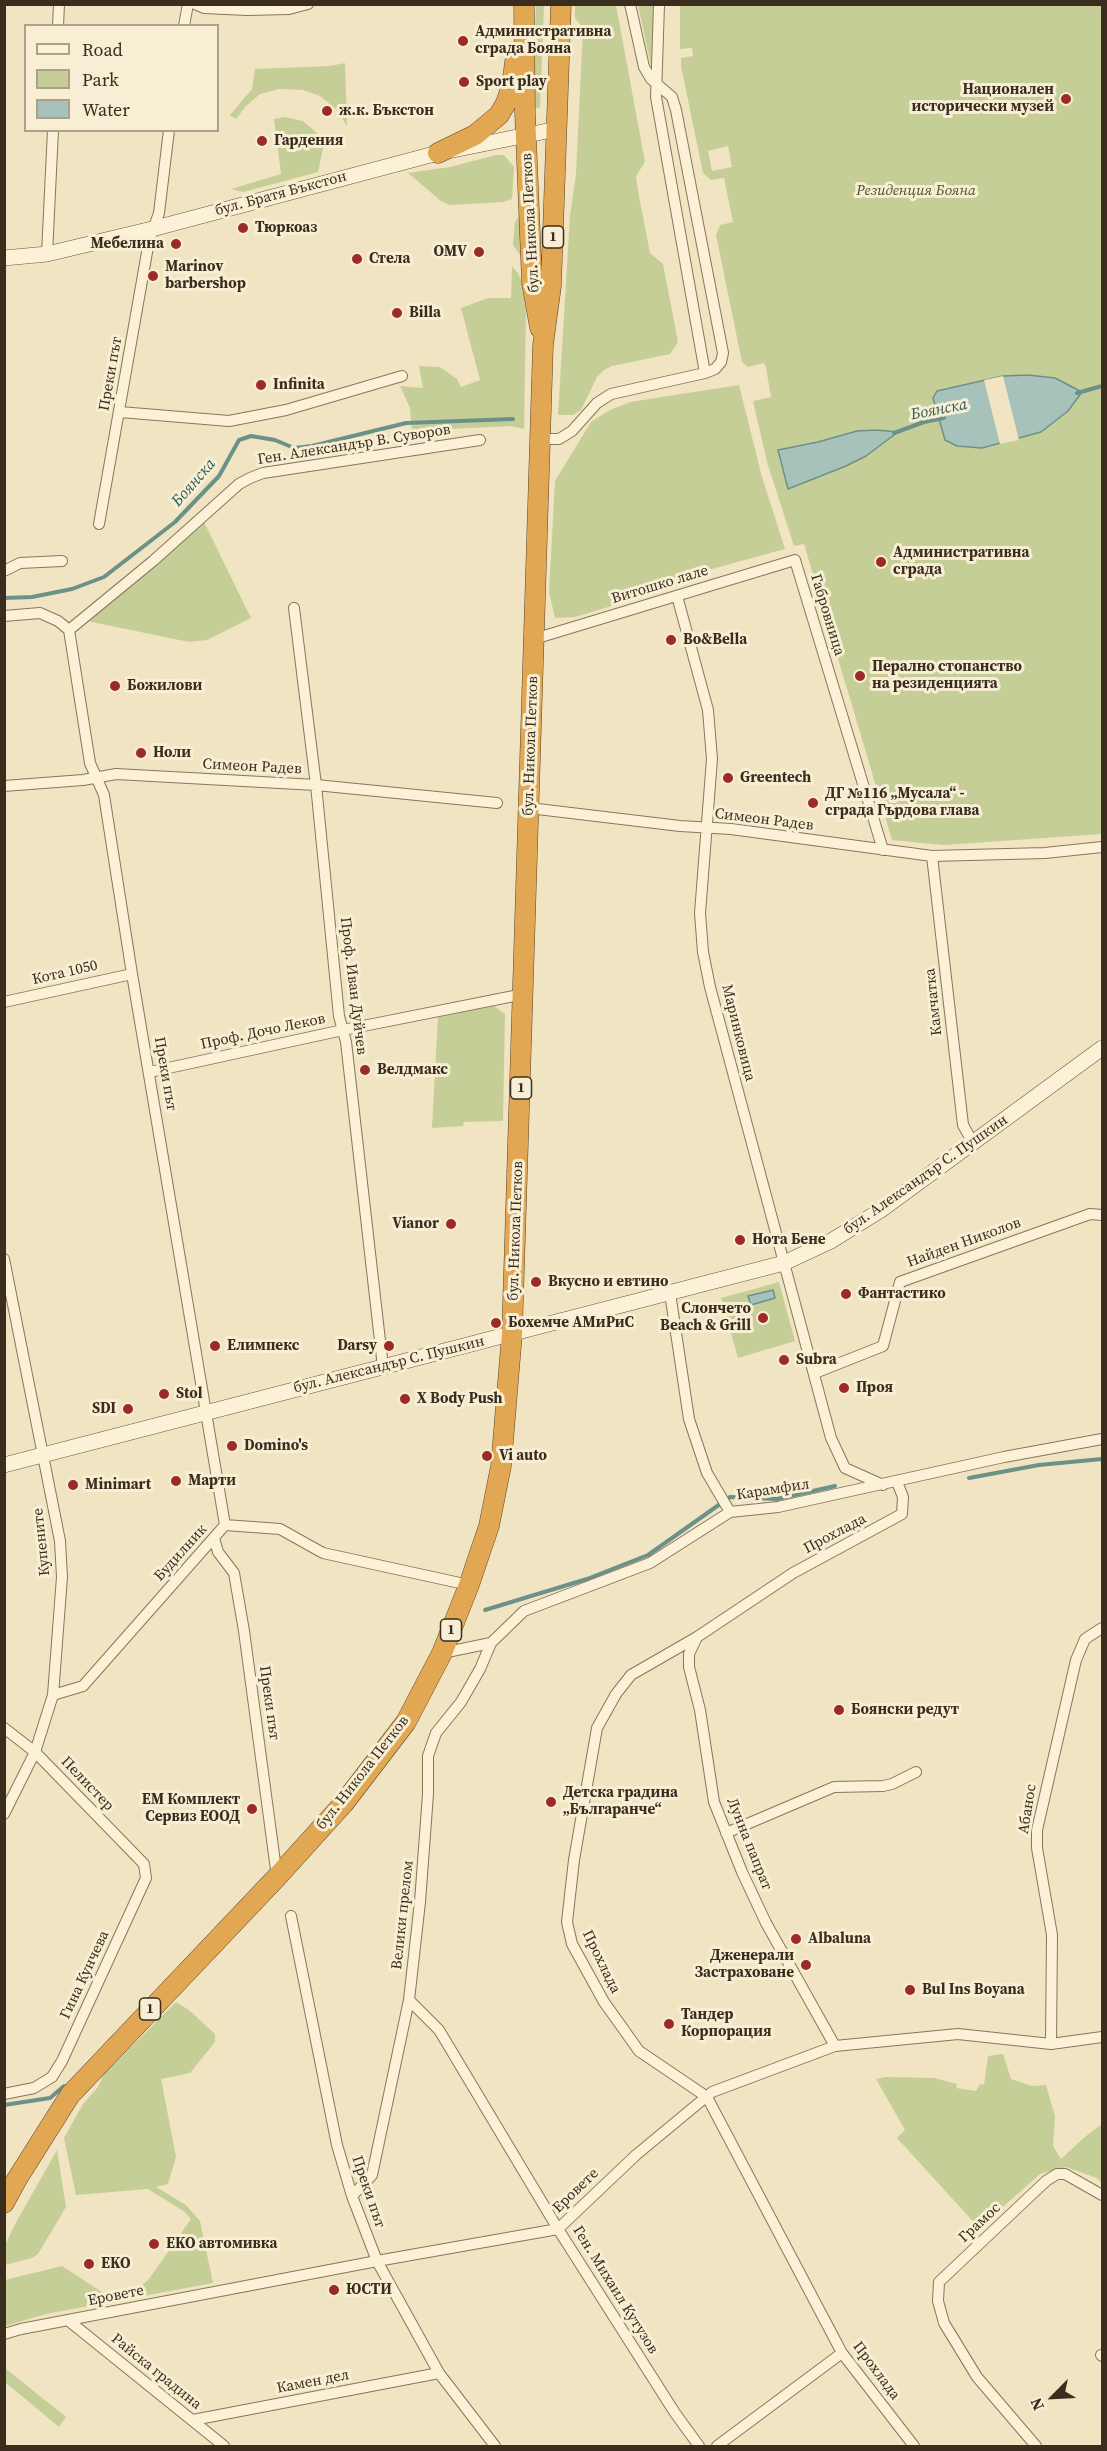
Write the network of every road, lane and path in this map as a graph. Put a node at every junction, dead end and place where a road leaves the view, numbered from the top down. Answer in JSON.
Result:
{"nodes":[{"id":1,"x":59,"y":4,"type":"edge"},
{"id":2,"x":188,"y":4,"type":"edge"},
{"id":3,"x":195,"y":4,"type":"edge"},
{"id":4,"x":308,"y":4,"type":"edge"},
{"id":5,"x":524,"y":4,"type":"edge"},
{"id":6,"x":561,"y":4,"type":"edge"},
{"id":7,"x":630,"y":4,"type":"edge"},
{"id":8,"x":659,"y":4,"type":"edge"},
{"id":9,"x":58,"y":24,"type":"edge"},
{"id":10,"x":184,"y":24,"type":"edge"},
{"id":11,"x":524,"y":27,"type":"junction"},
{"id":12,"x":656,"y":83,"type":"junction"},
{"id":13,"x":558,"y":129,"type":"junction"},
{"id":14,"x":53,"y":132,"type":"edge"},
{"id":15,"x":169,"y":132,"type":"edge"},
{"id":16,"x":526,"y":136,"type":"junction"},
{"id":17,"x":438,"y":153,"type":"junction"},
{"id":18,"x":152,"y":229,"type":"junction"},
{"id":19,"x":47,"y":254,"type":"junction"},
{"id":20,"x":4,"y":258,"type":"edge"},
{"id":21,"x":706,"y":263,"type":"junction"},
{"id":22,"x":686,"y":267,"type":"junction"},
{"id":23,"x":543,"y":345,"type":"junction"},
{"id":24,"x":705,"y":373,"type":"junction"},
{"id":25,"x":402,"y":376,"type":"dead end"},
{"id":26,"x":120,"y":412,"type":"junction"},
{"id":27,"x":541,"y":439,"type":"junction"},
{"id":28,"x":480,"y":440,"type":"dead end"},
{"id":29,"x":99,"y":524,"type":"dead end"},
{"id":30,"x":795,"y":560,"type":"joint"},
{"id":31,"x":62,"y":561,"type":"dead end"},
{"id":32,"x":4,"y":571,"type":"edge"},
{"id":33,"x":677,"y":596,"type":"junction"},
{"id":34,"x":294,"y":608,"type":"dead end"},
{"id":35,"x":4,"y":616,"type":"edge"},
{"id":36,"x":69,"y":630,"type":"junction"},
{"id":37,"x":534,"y":639,"type":"junction"},
{"id":38,"x":98,"y":777,"type":"junction"},
{"id":39,"x":316,"y":785,"type":"junction"},
{"id":40,"x":4,"y":786,"type":"edge"},
{"id":41,"x":497,"y":803,"type":"dead end"},
{"id":42,"x":529,"y":808,"type":"junction"},
{"id":43,"x":706,"y":828,"type":"junction"},
{"id":44,"x":1102,"y":847,"type":"edge"},
{"id":45,"x":884,"y":850,"type":"junction"},
{"id":46,"x":932,"y":856,"type":"junction"},
{"id":47,"x":132,"y":974,"type":"junction"},
{"id":48,"x":524,"y":994,"type":"junction"},
{"id":49,"x":4,"y":1002,"type":"edge"},
{"id":50,"x":343,"y":1030,"type":"junction"},
{"id":51,"x":1102,"y":1048,"type":"edge"},
{"id":52,"x":150,"y":1072,"type":"junction"},
{"id":53,"x":972,"y":1143,"type":"junction"},
{"id":54,"x":1102,"y":1215,"type":"edge"},
{"id":55,"x":4,"y":1259,"type":"edge"},
{"id":56,"x":784,"y":1263,"type":"junction"},
{"id":57,"x":670,"y":1293,"type":"junction"},
{"id":58,"x":512,"y":1334,"type":"junction"},
{"id":59,"x":383,"y":1367,"type":"junction"},
{"id":60,"x":815,"y":1373,"type":"junction"},
{"id":61,"x":207,"y":1412,"type":"junction"},
{"id":62,"x":1102,"y":1439,"type":"edge"},
{"id":63,"x":44,"y":1455,"type":"junction"},
{"id":64,"x":4,"y":1465,"type":"edge"},
{"id":65,"x":844,"y":1468,"type":"junction"},
{"id":66,"x":897,"y":1482,"type":"junction"},
{"id":67,"x":883,"y":1485,"type":"junction"},
{"id":68,"x":851,"y":1491,"type":"junction"},
{"id":69,"x":730,"y":1512,"type":"junction"},
{"id":70,"x":225,"y":1525,"type":"junction"},
{"id":71,"x":214,"y":1538,"type":"junction"},
{"id":72,"x":469,"y":1585,"type":"junction"},
{"id":73,"x":1102,"y":1628,"type":"edge"},
{"id":74,"x":696,"y":1637,"type":"junction"},
{"id":75,"x":491,"y":1643,"type":"junction"},
{"id":76,"x":442,"y":1653,"type":"junction"},
{"id":77,"x":53,"y":1695,"type":"junction"},
{"id":78,"x":4,"y":1728,"type":"edge"},
{"id":79,"x":35,"y":1752,"type":"junction"},
{"id":80,"x":916,"y":1772,"type":"dead end"},
{"id":81,"x":4,"y":1814,"type":"edge"},
{"id":82,"x":726,"y":1833,"type":"junction"},
{"id":83,"x":144,"y":1864,"type":"joint"},
{"id":84,"x":277,"y":1877,"type":"junction"},
{"id":85,"x":291,"y":1916,"type":"dead end"},
{"id":86,"x":409,"y":2000,"type":"junction"},
{"id":87,"x":1102,"y":2037,"type":"edge"},
{"id":88,"x":1051,"y":2044,"type":"junction"},
{"id":89,"x":835,"y":2046,"type":"junction"},
{"id":90,"x":4,"y":2094,"type":"edge"},
{"id":91,"x":706,"y":2097,"type":"junction"},
{"id":92,"x":1102,"y":2195,"type":"edge"},
{"id":93,"x":352,"y":2196,"type":"junction"},
{"id":94,"x":4,"y":2203,"type":"edge"},
{"id":95,"x":558,"y":2229,"type":"junction"},
{"id":96,"x":377,"y":2261,"type":"junction"},
{"id":97,"x":69,"y":2321,"type":"junction"},
{"id":98,"x":4,"y":2334,"type":"edge"},
{"id":99,"x":842,"y":2353,"type":"junction"},
{"id":100,"x":440,"y":2373,"type":"junction"},
{"id":101,"x":193,"y":2420,"type":"junction"},
{"id":102,"x":224,"y":2446,"type":"edge"},
{"id":103,"x":495,"y":2446,"type":"edge"},
{"id":104,"x":699,"y":2446,"type":"edge"},
{"id":105,"x":717,"y":2446,"type":"edge"},
{"id":106,"x":914,"y":2446,"type":"edge"},
{"id":107,"x":1036,"y":2446,"type":"edge"}],
"edges":[{"from":1,"to":9,"type":"street"},
{"from":2,"to":10,"type":"street"},
{"from":3,"to":4,"type":"street"},
{"from":5,"to":11,"type":"highway","number":"1"},
{"from":6,"to":13,"type":"highway","number":"1"},
{"from":7,"to":12,"type":"street"},
{"from":8,"to":12,"type":"street"},
{"from":11,"to":16,"type":"highway","number":"1"},
{"from":11,"to":17,"type":"highway"},
{"from":12,"to":21,"type":"street"},
{"from":12,"to":22,"type":"street"},
{"from":13,"to":16,"type":"main road","name":"бул. Братя Бъкстон"},
{"from":13,"to":23,"type":"highway","name":"бул. Никола Петков","number":"1"},
{"from":14,"to":19,"type":"street"},
{"from":15,"to":18,"type":"street","name":"Преки път"},
{"from":16,"to":17,"type":"main road","name":"бул. Братя Бъкстон"},
{"from":16,"to":23,"type":"highway","name":"бул. Никола Петков","number":"1"},
{"from":17,"to":18,"type":"main road","name":"бул. Братя Бъкстон"},
{"from":18,"to":19,"type":"main road","name":"бул. Братя Бъкстон"},
{"from":18,"to":26,"type":"street","name":"Преки път"},
{"from":19,"to":20,"type":"main road","name":"бул. Братя Бъкстон"},
{"from":21,"to":22,"type":"street"},
{"from":21,"to":24,"type":"street"},
{"from":22,"to":24,"type":"street"},
{"from":23,"to":27,"type":"highway","name":"бул. Никола Петков","number":"1"},
{"from":24,"to":27,"type":"street"},
{"from":25,"to":26,"type":"street"},
{"from":26,"to":29,"type":"street","name":"Преки път"},
{"from":27,"to":37,"type":"highway","name":"бул. Никола Петков","number":"1"},
{"from":28,"to":36,"type":"street","name":"Ген. Александър В. Суворов"},
{"from":30,"to":33,"type":"street","name":"Витошко лале"},
{"from":30,"to":45,"type":"street","name":"Габровница"},
{"from":31,"to":32,"type":"street"},
{"from":33,"to":37,"type":"street","name":"Витошко лале"},
{"from":33,"to":43,"type":"street","name":"Маринковица"},
{"from":34,"to":39,"type":"street","name":"Проф. Иван Дуйчев"},
{"from":35,"to":36,"type":"street"},
{"from":36,"to":38,"type":"street","name":"Преки път"},
{"from":37,"to":42,"type":"highway","name":"бул. Никола Петков","number":"1"},
{"from":38,"to":39,"type":"street","name":"Симеон Радев"},
{"from":38,"to":40,"type":"street","name":"Симеон Радев"},
{"from":38,"to":47,"type":"street","name":"Преки път"},
{"from":39,"to":41,"type":"street","name":"Симеон Радев"},
{"from":39,"to":50,"type":"street","name":"Проф. Иван Дуйчев"},
{"from":42,"to":43,"type":"street","name":"Симеон Радев"},
{"from":42,"to":48,"type":"highway","name":"бул. Никола Петков","number":"1"},
{"from":43,"to":45,"type":"street","name":"Симеон Радев"},
{"from":43,"to":56,"type":"street","name":"Маринковица"},
{"from":44,"to":46,"type":"street","name":"Симеон Радев"},
{"from":45,"to":46,"type":"street","name":"Симеон Радев"},
{"from":46,"to":53,"type":"street","name":"Камчатка"},
{"from":47,"to":49,"type":"street","name":"Кота 1050"},
{"from":47,"to":52,"type":"street","name":"Преки път"},
{"from":48,"to":50,"type":"street","name":"Проф. Дочо Леков"},
{"from":48,"to":58,"type":"highway","name":"бул. Никола Петков","number":"1"},
{"from":50,"to":52,"type":"street","name":"Проф. Дочо Леков"},
{"from":50,"to":59,"type":"street","name":"Проф. Иван Дуйчев"},
{"from":51,"to":53,"type":"main road","name":"бул. Александър С. Пушкин"},
{"from":52,"to":61,"type":"street","name":"Преки път"},
{"from":53,"to":56,"type":"main road","name":"бул. Александър С. Пушкин"},
{"from":54,"to":60,"type":"street","name":"Найден Николов"},
{"from":55,"to":63,"type":"street","name":"Купените"},
{"from":56,"to":57,"type":"main road","name":"бул. Александър С. Пушкин"},
{"from":56,"to":60,"type":"street","name":"Маринковица"},
{"from":57,"to":58,"type":"main road","name":"бул. Александър С. Пушкин"},
{"from":57,"to":69,"type":"street"},
{"from":58,"to":59,"type":"main road","name":"бул. Александър С. Пушкин"},
{"from":58,"to":72,"type":"highway","name":"бул. Никола Петков","number":"1"},
{"from":59,"to":61,"type":"main road","name":"бул. Александър С. Пушкин"},
{"from":60,"to":65,"type":"street","name":"Маринковица"},
{"from":61,"to":63,"type":"main road","name":"бул. Александър С. Пушкин"},
{"from":61,"to":70,"type":"street","name":"Преки път"},
{"from":62,"to":66,"type":"street","name":"Карамфил"},
{"from":63,"to":64,"type":"main road","name":"бул. Александър С. Пушкин"},
{"from":63,"to":77,"type":"street","name":"Купените"},
{"from":65,"to":67,"type":"street"},
{"from":65,"to":68,"type":"street","name":"Маринковица"},
{"from":66,"to":67,"type":"street","name":"Карамфил"},
{"from":66,"to":74,"type":"street","name":"Прохлада"},
{"from":67,"to":68,"type":"street","name":"Карамфил"},
{"from":68,"to":69,"type":"street","name":"Карамфил"},
{"from":69,"to":75,"type":"street","name":"Карамфил"},
{"from":70,"to":71,"type":"street","name":"Будилник"},
{"from":70,"to":72,"type":"street","name":"Будилник"},
{"from":71,"to":77,"type":"street","name":"Будилник"},
{"from":71,"to":84,"type":"street","name":"Преки път"},
{"from":72,"to":76,"type":"highway","name":"бул. Никола Петков","number":"1"},
{"from":73,"to":88,"type":"street","name":"Абанос"},
{"from":74,"to":82,"type":"street","name":"Лунна папрат"},
{"from":74,"to":91,"type":"street","name":"Прохлада"},
{"from":75,"to":76,"type":"street"},
{"from":75,"to":86,"type":"street","name":"Велики прелом"},
{"from":76,"to":84,"type":"highway","name":"бул. Никола Петков","number":"1"},
{"from":77,"to":79,"type":"street","name":"Купените"},
{"from":78,"to":79,"type":"street","name":"Пелистер"},
{"from":79,"to":81,"type":"street"},
{"from":79,"to":83,"type":"street","name":"Пелистер"},
{"from":80,"to":82,"type":"street"},
{"from":82,"to":89,"type":"street","name":"Лунна папрат"},
{"from":83,"to":90,"type":"street","name":"Гина Кунчева"},
{"from":84,"to":94,"type":"highway","name":"бул. Никола Петков","number":"1"},
{"from":85,"to":93,"type":"street","name":"Преки път"},
{"from":86,"to":93,"type":"street","name":"Велики прелом"},
{"from":86,"to":95,"type":"street","name":"Ген. Михаил Кутузов"},
{"from":87,"to":88,"type":"street","name":"Еровете"},
{"from":88,"to":89,"type":"street","name":"Еровете"},
{"from":89,"to":91,"type":"street","name":"Еровете"},
{"from":91,"to":95,"type":"street","name":"Еровете"},
{"from":91,"to":99,"type":"street","name":"Прохлада"},
{"from":92,"to":107,"type":"street","name":"Грамос"},
{"from":93,"to":96,"type":"street","name":"Преки път"},
{"from":95,"to":96,"type":"street","name":"Еровете"},
{"from":95,"to":104,"type":"street","name":"Ген. Михаил Кутузов"},
{"from":96,"to":97,"type":"street","name":"Еровете"},
{"from":96,"to":100,"type":"street","name":"Преки път"},
{"from":97,"to":98,"type":"street","name":"Еровете"},
{"from":97,"to":101,"type":"street","name":"Райска градина"},
{"from":99,"to":105,"type":"street"},
{"from":99,"to":106,"type":"street","name":"Прохлада"},
{"from":100,"to":101,"type":"street","name":"Камен дел"},
{"from":100,"to":103,"type":"street","name":"Преки път"},
{"from":101,"to":102,"type":"street","name":"Райска градина"}]}
